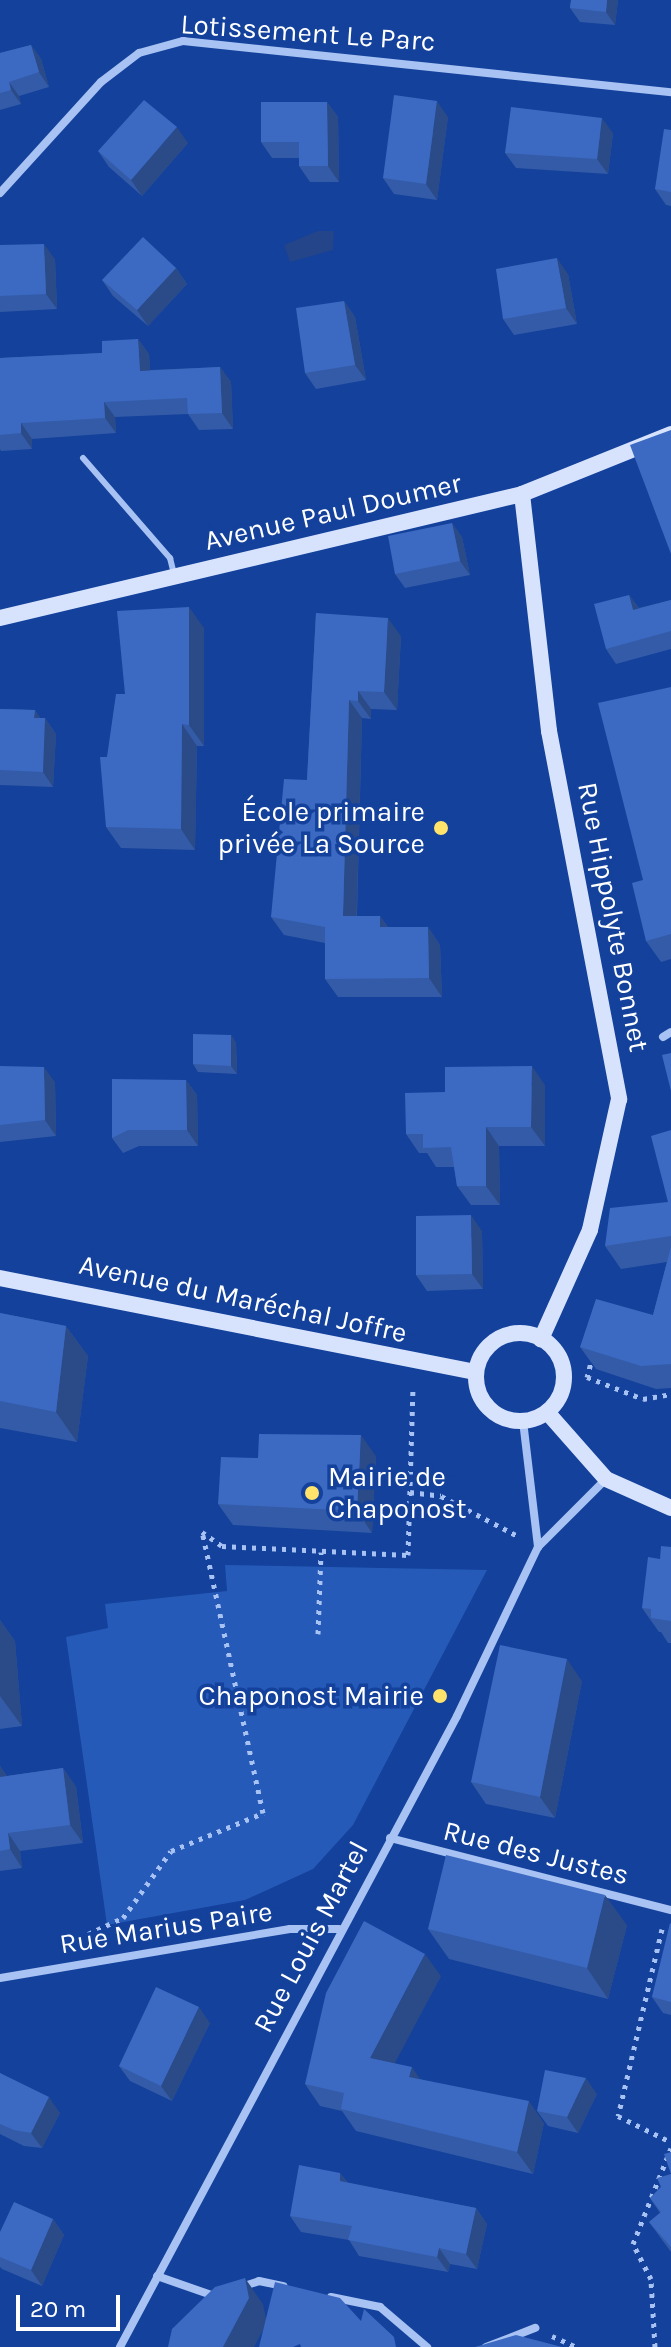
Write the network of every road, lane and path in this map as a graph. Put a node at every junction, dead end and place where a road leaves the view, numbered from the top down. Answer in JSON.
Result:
{"nodes":[{"id":1,"x":671,"y":92,"type":"edge"},
{"id":2,"x":0,"y":193,"type":"edge"},
{"id":3,"x":671,"y":434,"type":"edge"},
{"id":4,"x":83,"y":458,"type":"dead end"},
{"id":5,"x":522,"y":494,"type":"junction"},
{"id":6,"x":175,"y":576,"type":"junction"},
{"id":7,"x":0,"y":618,"type":"edge"},
{"id":8,"x":0,"y":1278,"type":"edge"},
{"id":9,"x":541,"y":1339,"type":"junction"},
{"id":10,"x":595,"y":1349,"type":"edge"},
{"id":11,"x":414,"y":1361,"type":"junction"},
{"id":12,"x":476,"y":1372,"type":"junction"},
{"id":13,"x":671,"y":1394,"type":"edge"},
{"id":14,"x":547,"y":1412,"type":"junction"},
{"id":15,"x":523,"y":1421,"type":"junction"},
{"id":16,"x":606,"y":1479,"type":"junction"},
{"id":17,"x":410,"y":1492,"type":"junction"},
{"id":18,"x":671,"y":1508,"type":"edge"},
{"id":19,"x":538,"y":1547,"type":"junction"},
{"id":20,"x":321,"y":1552,"type":"junction"},
{"id":21,"x":318,"y":1634,"type":"dead end"},
{"id":22,"x":390,"y":1838,"type":"junction"},
{"id":23,"x":671,"y":1910,"type":"edge"},
{"id":24,"x":664,"y":1923,"type":"dead end"},
{"id":25,"x":339,"y":1929,"type":"junction"},
{"id":26,"x":94,"y":1962,"type":"junction"},
{"id":27,"x":0,"y":1978,"type":"edge"},
{"id":28,"x":671,"y":2145,"type":"edge"},
{"id":29,"x":157,"y":2276,"type":"junction"},
{"id":30,"x":304,"y":2291,"type":"edge"},
{"id":31,"x":319,"y":2294,"type":"edge"},
{"id":32,"x":535,"y":2328,"type":"dead end"},
{"id":33,"x":120,"y":2347,"type":"edge"},
{"id":34,"x":427,"y":2347,"type":"edge"},
{"id":35,"x":486,"y":2347,"type":"edge"},
{"id":36,"x":655,"y":2347,"type":"edge"}],
"edges":[{"from":1,"to":2,"type":"street","name":"Lotissement Le Parc"},
{"from":3,"to":5,"type":"main road","name":"Avenue Paul Doumer"},
{"from":4,"to":6,"type":"lane"},
{"from":5,"to":6,"type":"main road","name":"Avenue Paul Doumer"},
{"from":5,"to":9,"type":"main road","name":"Rue Hippolyte Bonnet"},
{"from":6,"to":7,"type":"main road","name":"Avenue Paul Doumer"},
{"from":8,"to":11,"type":"main road","name":"Avenue du Maréchal Joffre"},
{"from":9,"to":12,"type":"main road"},
{"from":9,"to":14,"type":"main road"},
{"from":10,"to":13,"type":"path"},
{"from":11,"to":12,"type":"main road","name":"Avenue du Maréchal Joffre"},
{"from":11,"to":17,"type":"path"},
{"from":12,"to":15,"type":"main road"},
{"from":14,"to":15,"type":"main road"},
{"from":14,"to":16,"type":"main road"},
{"from":15,"to":19,"type":"street"},
{"from":16,"to":18,"type":"main road"},
{"from":16,"to":19,"type":"street","name":"Rue Louis Martel"},
{"from":17,"to":19,"type":"path"},
{"from":17,"to":20,"type":"path"},
{"from":19,"to":22,"type":"street","name":"Rue Louis Martel"},
{"from":20,"to":21,"type":"path"},
{"from":20,"to":26,"type":"path"},
{"from":22,"to":23,"type":"street","name":"Rue des Justes"},
{"from":22,"to":25,"type":"street","name":"Rue Louis Martel"},
{"from":24,"to":28,"type":"path"},
{"from":25,"to":26,"type":"street","name":"Rue Marius Paire"},
{"from":25,"to":29,"type":"street","name":"Rue Louis Martel"},
{"from":26,"to":27,"type":"street","name":"Rue Marius Paire"},
{"from":28,"to":36,"type":"path"},
{"from":29,"to":30,"type":"street"},
{"from":29,"to":33,"type":"street","name":"Rue Louis Martel"},
{"from":31,"to":34,"type":"street"},
{"from":32,"to":35,"type":"street"}]}
